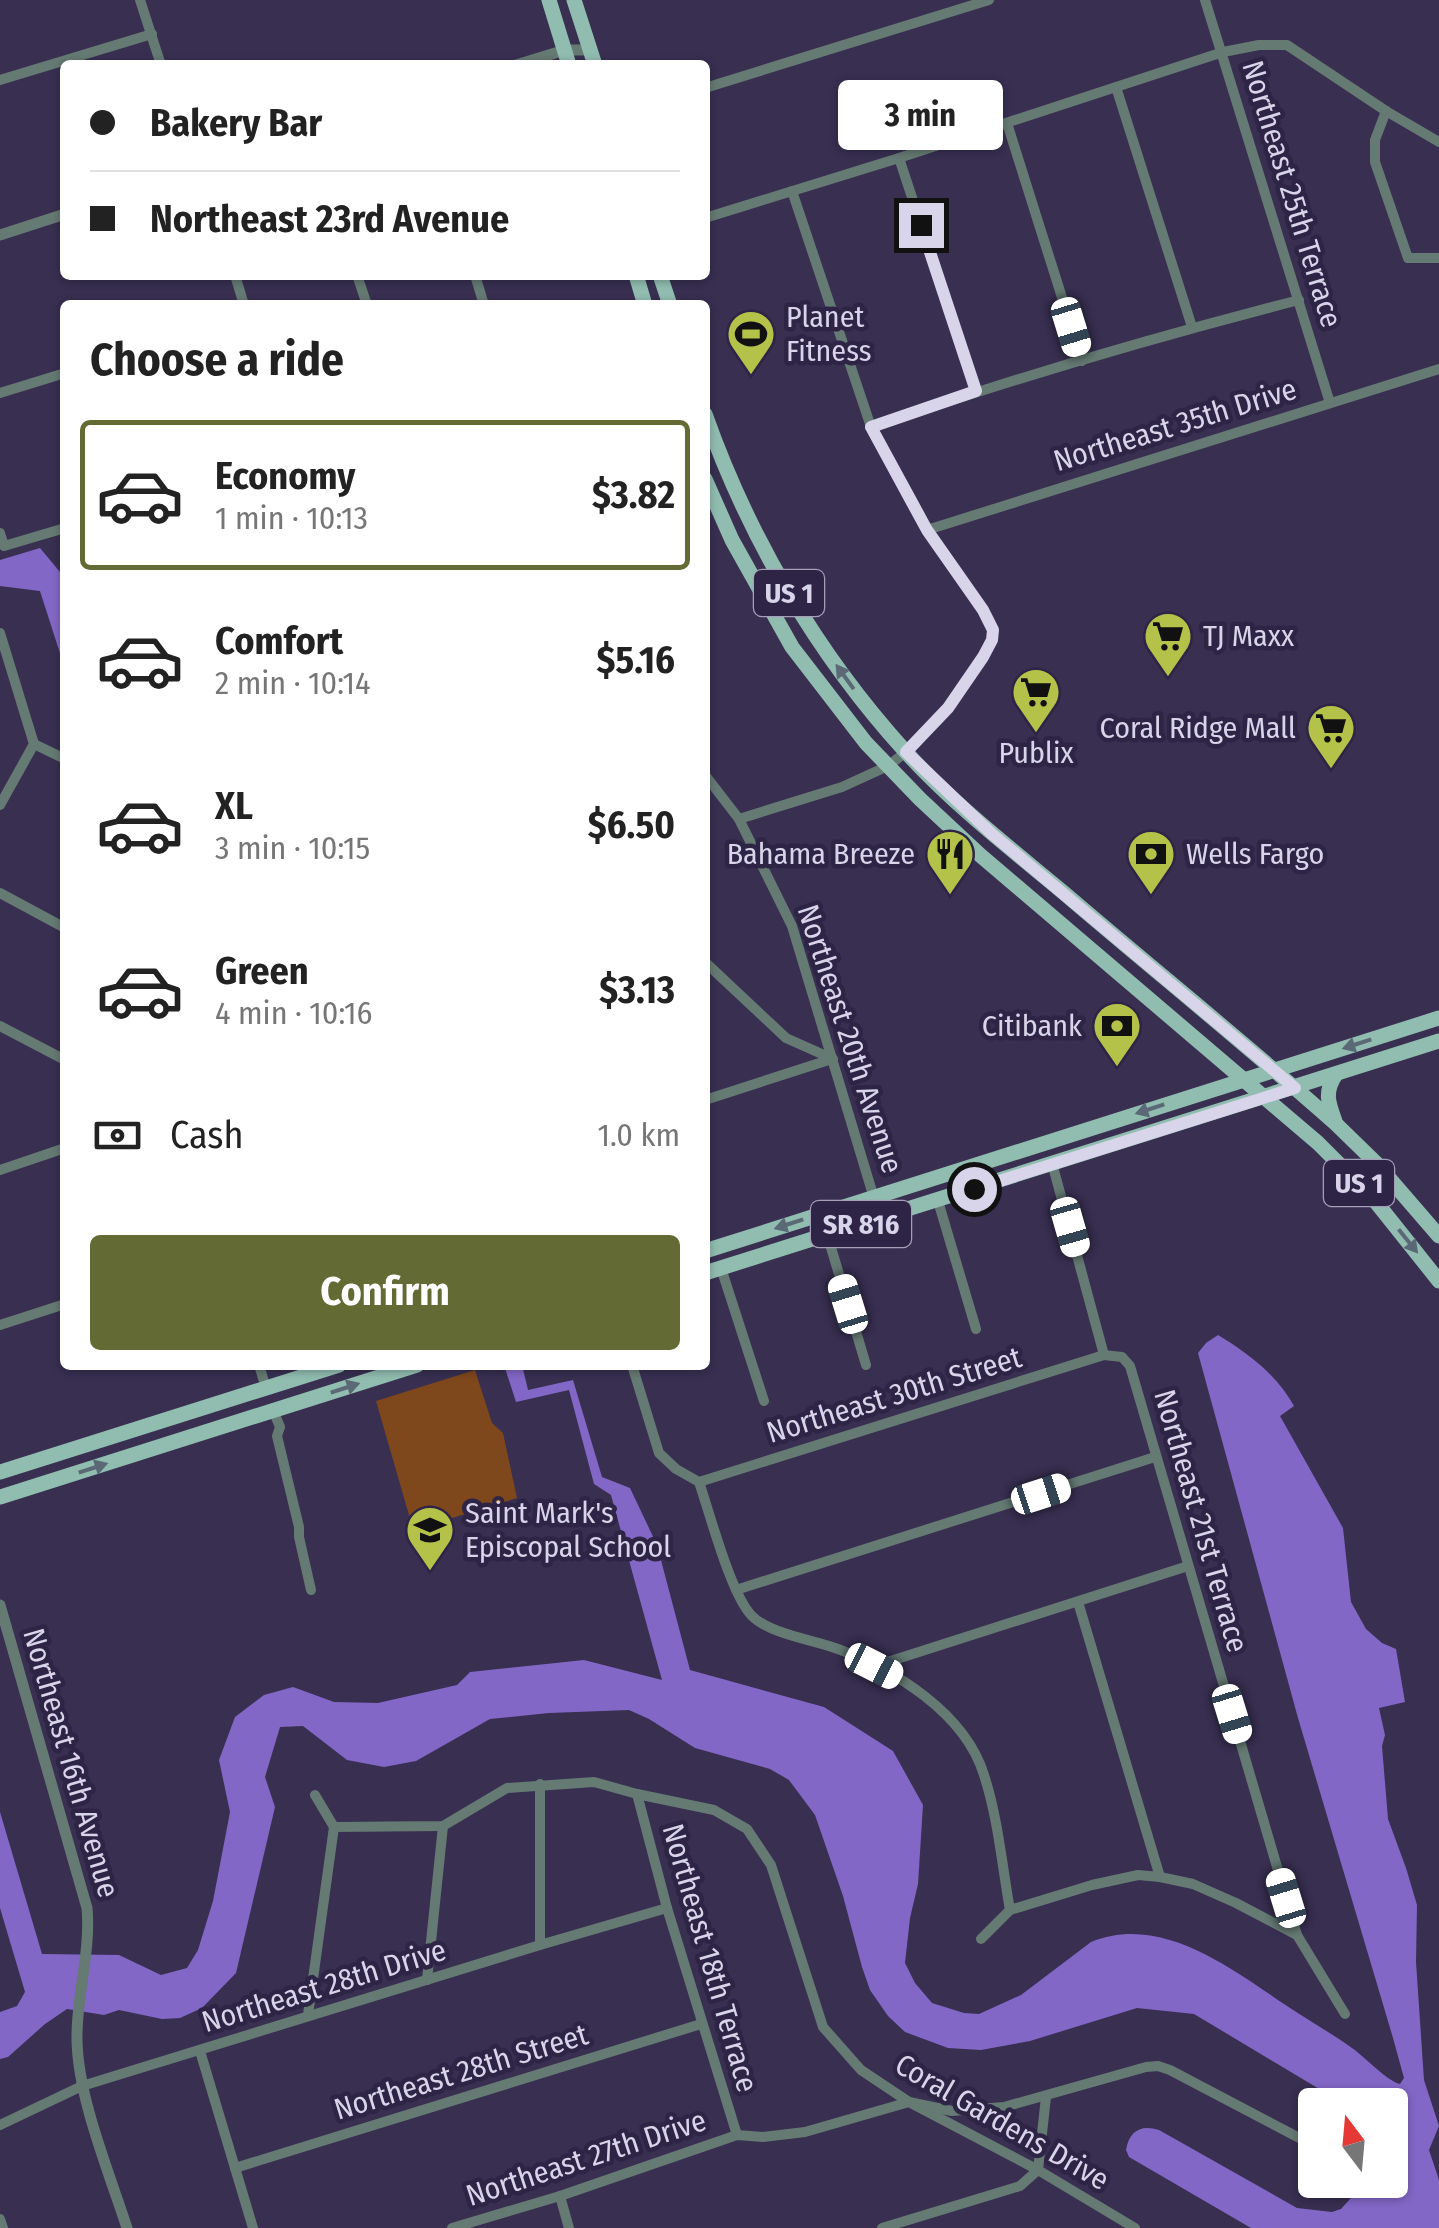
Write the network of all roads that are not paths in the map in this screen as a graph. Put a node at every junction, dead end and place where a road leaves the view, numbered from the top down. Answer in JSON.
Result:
{"nodes":[{"id":1,"x":140,"y":0,"type":"edge"},
{"id":2,"x":549,"y":0,"type":"edge"},
{"id":3,"x":574,"y":0,"type":"edge"},
{"id":4,"x":988,"y":0,"type":"edge"},
{"id":5,"x":1205,"y":0,"type":"edge"},
{"id":6,"x":152,"y":34,"type":"junction"},
{"id":7,"x":1222,"y":52,"type":"junction"},
{"id":8,"x":592,"y":58,"type":"edge"},
{"id":9,"x":66,"y":60,"type":"edge"},
{"id":10,"x":160,"y":60,"type":"edge"},
{"id":11,"x":566,"y":60,"type":"edge"},
{"id":12,"x":60,"y":62,"type":"edge"},
{"id":13,"x":0,"y":80,"type":"edge"},
{"id":14,"x":710,"y":86,"type":"edge"},
{"id":15,"x":1116,"y":87,"type":"junction"},
{"id":16,"x":1386,"y":110,"type":"junction"},
{"id":17,"x":1007,"y":124,"type":"junction"},
{"id":18,"x":1439,"y":142,"type":"edge"},
{"id":19,"x":899,"y":158,"type":"junction"},
{"id":20,"x":792,"y":192,"type":"junction"},
{"id":21,"x":60,"y":216,"type":"edge"},
{"id":22,"x":710,"y":217,"type":"edge"},
{"id":23,"x":0,"y":235,"type":"edge"},
{"id":24,"x":1439,"y":258,"type":"edge"},
{"id":25,"x":1299,"y":300,"type":"junction"},
{"id":26,"x":1192,"y":327,"type":"junction"},
{"id":27,"x":1082,"y":360,"type":"junction"},
{"id":28,"x":1439,"y":369,"type":"edge"},
{"id":29,"x":60,"y":375,"type":"edge"},
{"id":30,"x":976,"y":391,"type":"junction"},
{"id":31,"x":0,"y":393,"type":"edge"},
{"id":32,"x":1330,"y":403,"type":"junction"},
{"id":33,"x":710,"y":427,"type":"edge"},
{"id":34,"x":871,"y":427,"type":"junction"},
{"id":35,"x":710,"y":471,"type":"edge"},
{"id":36,"x":730,"y":478,"type":"junction"},
{"id":37,"x":710,"y":491,"type":"edge"},
{"id":38,"x":60,"y":529,"type":"edge"},
{"id":39,"x":927,"y":530,"type":"junction"},
{"id":40,"x":0,"y":533,"type":"edge"},
{"id":41,"x":0,"y":634,"type":"edge"},
{"id":42,"x":34,"y":744,"type":"junction"},
{"id":43,"x":906,"y":752,"type":"junction"},
{"id":44,"x":60,"y":757,"type":"edge"},
{"id":45,"x":888,"y":766,"type":"junction"},
{"id":46,"x":710,"y":781,"type":"edge"},
{"id":47,"x":0,"y":804,"type":"edge"},
{"id":48,"x":740,"y":820,"type":"junction"},
{"id":49,"x":0,"y":893,"type":"edge"},
{"id":50,"x":1051,"y":916,"type":"junction"},
{"id":51,"x":1093,"y":918,"type":"junction"},
{"id":52,"x":60,"y":925,"type":"edge"},
{"id":53,"x":1075,"y":936,"type":"junction"},
{"id":54,"x":1142,"y":959,"type":"junction"},
{"id":55,"x":710,"y":976,"type":"edge"},
{"id":56,"x":1439,"y":1018,"type":"edge"},
{"id":57,"x":0,"y":1026,"type":"edge"},
{"id":58,"x":1439,"y":1041,"type":"edge"},
{"id":59,"x":60,"y":1057,"type":"edge"},
{"id":60,"x":832,"y":1059,"type":"junction"},
{"id":61,"x":1275,"y":1072,"type":"junction"},
{"id":62,"x":1336,"y":1074,"type":"junction"},
{"id":63,"x":1243,"y":1080,"type":"junction"},
{"id":64,"x":1295,"y":1088,"type":"junction"},
{"id":65,"x":710,"y":1098,"type":"edge"},
{"id":66,"x":1265,"y":1098,"type":"junction"},
{"id":67,"x":1336,"y":1124,"type":"junction"},
{"id":68,"x":1074,"y":1133,"type":"junction"},
{"id":69,"x":60,"y":1150,"type":"edge"},
{"id":70,"x":1058,"y":1161,"type":"junction"},
{"id":71,"x":0,"y":1170,"type":"edge"},
{"id":72,"x":874,"y":1196,"type":"junction"},
{"id":73,"x":938,"y":1201,"type":"junction"},
{"id":74,"x":880,"y":1218,"type":"junction"},
{"id":75,"x":827,"y":1234,"type":"junction"},
{"id":76,"x":1439,"y":1236,"type":"edge"},
{"id":77,"x":710,"y":1249,"type":"edge"},
{"id":78,"x":713,"y":1271,"type":"edge"},
{"id":79,"x":1439,"y":1281,"type":"edge"},
{"id":80,"x":60,"y":1306,"type":"edge"},
{"id":81,"x":0,"y":1325,"type":"edge"},
{"id":82,"x":976,"y":1329,"type":"dead end"},
{"id":83,"x":1104,"y":1354,"type":"junction"},
{"id":84,"x":866,"y":1365,"type":"dead end"},
{"id":85,"x":261,"y":1370,"type":"edge"},
{"id":86,"x":323,"y":1370,"type":"edge"},
{"id":87,"x":401,"y":1370,"type":"edge"},
{"id":88,"x":634,"y":1370,"type":"edge"},
{"id":89,"x":288,"y":1381,"type":"junction"},
{"id":90,"x":266,"y":1388,"type":"junction"},
{"id":91,"x":764,"y":1401,"type":"dead end"},
{"id":92,"x":274,"y":1410,"type":"junction"},
{"id":93,"x":250,"y":1417,"type":"junction"},
{"id":94,"x":1155,"y":1457,"type":"junction"},
{"id":95,"x":0,"y":1472,"type":"edge"},
{"id":96,"x":698,"y":1482,"type":"junction"},
{"id":97,"x":0,"y":1497,"type":"edge"},
{"id":98,"x":1188,"y":1566,"type":"junction"},
{"id":99,"x":311,"y":1590,"type":"dead end"},
{"id":100,"x":736,"y":1590,"type":"junction"},
{"id":101,"x":1078,"y":1602,"type":"junction"},
{"id":102,"x":0,"y":1605,"type":"edge"},
{"id":103,"x":874,"y":1666,"type":"junction"},
{"id":104,"x":540,"y":1784,"type":"junction"},
{"id":105,"x":314,"y":1794,"type":"dead end"},
{"id":106,"x":637,"y":1794,"type":"junction"},
{"id":107,"x":442,"y":1826,"type":"junction"},
{"id":108,"x":334,"y":1827,"type":"junction"},
{"id":109,"x":1160,"y":1877,"type":"junction"},
{"id":110,"x":667,"y":1908,"type":"junction"},
{"id":111,"x":1010,"y":1910,"type":"junction"},
{"id":112,"x":1297,"y":1936,"type":"junction"},
{"id":113,"x":980,"y":1939,"type":"dead end"},
{"id":114,"x":540,"y":1945,"type":"junction"},
{"id":115,"x":428,"y":1980,"type":"junction"},
{"id":116,"x":1344,"y":2014,"type":"dead end"},
{"id":117,"x":308,"y":2015,"type":"junction"},
{"id":118,"x":701,"y":2024,"type":"junction"},
{"id":119,"x":200,"y":2051,"type":"junction"},
{"id":120,"x":82,"y":2086,"type":"junction"},
{"id":121,"x":1046,"y":2097,"type":"junction"},
{"id":122,"x":908,"y":2102,"type":"junction"},
{"id":123,"x":0,"y":2125,"type":"edge"},
{"id":124,"x":737,"y":2135,"type":"junction"},
{"id":125,"x":1298,"y":2138,"type":"edge"},
{"id":126,"x":235,"y":2168,"type":"junction"},
{"id":127,"x":1038,"y":2170,"type":"junction"},
{"id":128,"x":560,"y":2196,"type":"junction"},
{"id":129,"x":0,"y":2220,"type":"edge"},
{"id":130,"x":3,"y":2228,"type":"edge"},
{"id":131,"x":127,"y":2228,"type":"edge"},
{"id":132,"x":254,"y":2228,"type":"edge"},
{"id":133,"x":452,"y":2228,"type":"edge"},
{"id":134,"x":569,"y":2228,"type":"edge"},
{"id":135,"x":882,"y":2228,"type":"edge"},
{"id":136,"x":1135,"y":2228,"type":"edge"}],
"edges":[{"from":1,"to":6,"type":"street"},
{"from":2,"to":11,"type":"main road"},
{"from":3,"to":8,"type":"main road"},
{"from":4,"to":14,"type":"street"},
{"from":5,"to":7,"type":"street","name":"Northeast 25th Terrace"},
{"from":6,"to":9,"type":"street"},
{"from":6,"to":10,"type":"street"},
{"from":7,"to":15,"type":"street"},
{"from":7,"to":16,"type":"street"},
{"from":7,"to":25,"type":"street","name":"Northeast 25th Terrace"},
{"from":12,"to":13,"type":"street"},
{"from":15,"to":17,"type":"street"},
{"from":15,"to":26,"type":"street"},
{"from":16,"to":18,"type":"street"},
{"from":16,"to":24,"type":"street"},
{"from":17,"to":19,"type":"street"},
{"from":17,"to":27,"type":"street"},
{"from":19,"to":20,"type":"street"},
{"from":19,"to":30,"type":"street"},
{"from":20,"to":22,"type":"street"},
{"from":20,"to":34,"type":"street"},
{"from":21,"to":23,"type":"street"},
{"from":25,"to":26,"type":"street"},
{"from":25,"to":32,"type":"street","name":"Northeast 25th Terrace"},
{"from":26,"to":27,"type":"street"},
{"from":27,"to":30,"type":"street"},
{"from":28,"to":32,"type":"street","name":"Northeast 35th Drive"},
{"from":29,"to":31,"type":"street"},
{"from":30,"to":34,"type":"street"},
{"from":32,"to":39,"type":"street","name":"Northeast 35th Drive"},
{"from":33,"to":36,"type":"main road","number":"US 1"},
{"from":34,"to":39,"type":"street"},
{"from":35,"to":36,"type":"main road"},
{"from":43,"to":36,"type":"main road","number":"US 1","one_way":true},
{"from":37,"to":45,"type":"main road","number":"US 1"},
{"from":38,"to":40,"type":"street"},
{"from":39,"to":43,"type":"street"},
{"from":41,"to":42,"type":"street"},
{"from":42,"to":44,"type":"street"},
{"from":42,"to":47,"type":"street"},
{"from":43,"to":45,"type":"street"},
{"from":43,"to":51,"type":"main road","number":"US 1"},
{"from":45,"to":48,"type":"street"},
{"from":45,"to":50,"type":"main road","number":"US 1"},
{"from":46,"to":48,"type":"street","name":"Northeast 20th Avenue"},
{"from":48,"to":60,"type":"street","name":"Northeast 20th Avenue"},
{"from":49,"to":52,"type":"street"},
{"from":50,"to":51,"type":"main road"},
{"from":50,"to":53,"type":"main road","number":"US 1"},
{"from":51,"to":54,"type":"main road","number":"US 1"},
{"from":53,"to":54,"type":"main road"},
{"from":53,"to":63,"type":"main road","number":"US 1"},
{"from":54,"to":61,"type":"main road","number":"US 1"},
{"from":55,"to":60,"type":"street"},
{"from":56,"to":61,"type":"main road","number":"SR 816","one_way":true},
{"from":57,"to":59,"type":"street"},
{"from":58,"to":62,"type":"main road","number":"SR 816"},
{"from":60,"to":65,"type":"street"},
{"from":60,"to":72,"type":"street","name":"Northeast 20th Avenue"},
{"from":61,"to":63,"type":"main road","number":"SR 816"},
{"from":61,"to":64,"type":"main road","number":"US 1"},
{"from":62,"to":64,"type":"main road","number":"SR 816"},
{"from":62,"to":67,"type":"main road"},
{"from":63,"to":66,"type":"main road","number":"US 1"},
{"from":63,"to":68,"type":"main road","number":"SR 816","one_way":true},
{"from":64,"to":66,"type":"main road","number":"SR 816"},
{"from":64,"to":67,"type":"main road","number":"US 1"},
{"from":66,"to":70,"type":"main road","number":"SR 816"},
{"from":66,"to":79,"type":"main road","number":"US 1","one_way":true},
{"from":67,"to":76,"type":"main road","number":"US 1"},
{"from":68,"to":70,"type":"main road"},
{"from":68,"to":72,"type":"main road","number":"SR 816"},
{"from":69,"to":71,"type":"street"},
{"from":70,"to":73,"type":"main road","number":"SR 816"},
{"from":70,"to":83,"type":"street","name":"Northeast 21st Terrace"},
{"from":72,"to":74,"type":"street","name":"Northeast 20th Avenue"},
{"from":72,"to":77,"type":"main road","number":"SR 816","one_way":true},
{"from":73,"to":74,"type":"main road","number":"SR 816"},
{"from":73,"to":82,"type":"street"},
{"from":74,"to":75,"type":"main road","number":"SR 816"},
{"from":75,"to":78,"type":"main road","number":"SR 816"},
{"from":75,"to":84,"type":"street"},
{"from":78,"to":91,"type":"street"},
{"from":80,"to":81,"type":"street"},
{"from":83,"to":94,"type":"street","name":"Northeast 21st Terrace"},
{"from":83,"to":96,"type":"street","name":"Northeast 30th Street"},
{"from":85,"to":90,"type":"street"},
{"from":86,"to":89,"type":"main road"},
{"from":92,"to":87,"type":"main road","one_way":true},
{"from":88,"to":96,"type":"street"},
{"from":89,"to":90,"type":"main road"},
{"from":89,"to":92,"type":"main road"},
{"from":90,"to":93,"type":"main road"},
{"from":90,"to":95,"type":"main road"},
{"from":92,"to":93,"type":"main road"},
{"from":92,"to":99,"type":"street"},
{"from":97,"to":93,"type":"main road","one_way":true},
{"from":94,"to":98,"type":"street","name":"Northeast 21st Terrace"},
{"from":94,"to":100,"type":"street"},
{"from":96,"to":100,"type":"street"},
{"from":98,"to":101,"type":"street"},
{"from":98,"to":112,"type":"street","name":"Northeast 21st Terrace"},
{"from":100,"to":103,"type":"street"},
{"from":101,"to":103,"type":"street"},
{"from":101,"to":109,"type":"street"},
{"from":102,"to":120,"type":"street","name":"Northeast 16th Avenue"},
{"from":103,"to":111,"type":"street"},
{"from":104,"to":106,"type":"street","name":"Coral Gardens Drive"},
{"from":104,"to":107,"type":"street","name":"Coral Gardens Drive"},
{"from":104,"to":114,"type":"street"},
{"from":105,"to":108,"type":"street"},
{"from":106,"to":110,"type":"street","name":"Northeast 18th Terrace"},
{"from":106,"to":122,"type":"street","name":"Coral Gardens Drive"},
{"from":107,"to":108,"type":"street","name":"Coral Gardens Drive"},
{"from":107,"to":115,"type":"street"},
{"from":108,"to":117,"type":"street"},
{"from":109,"to":111,"type":"street"},
{"from":109,"to":112,"type":"street"},
{"from":110,"to":114,"type":"street","name":"Northeast 28th Drive"},
{"from":110,"to":118,"type":"street","name":"Northeast 18th Terrace"},
{"from":111,"to":113,"type":"street"},
{"from":112,"to":116,"type":"street","name":"Northeast 21st Terrace"},
{"from":114,"to":115,"type":"street","name":"Northeast 28th Drive"},
{"from":115,"to":117,"type":"street","name":"Northeast 28th Drive"},
{"from":117,"to":119,"type":"street","name":"Northeast 28th Drive"},
{"from":118,"to":124,"type":"street","name":"Northeast 18th Terrace"},
{"from":118,"to":126,"type":"street","name":"Northeast 28th Street"},
{"from":119,"to":120,"type":"street","name":"Northeast 28th Drive"},
{"from":119,"to":126,"type":"street"},
{"from":120,"to":123,"type":"street","name":"Northeast 28th Drive"},
{"from":120,"to":131,"type":"street","name":"Northeast 16th Avenue"},
{"from":121,"to":122,"type":"street","name":"Northeast 27th Drive"},
{"from":121,"to":125,"type":"street","name":"Northeast 27th Drive"},
{"from":121,"to":127,"type":"street"},
{"from":122,"to":124,"type":"street","name":"Northeast 27th Drive"},
{"from":122,"to":127,"type":"street","name":"Coral Gardens Drive"},
{"from":124,"to":128,"type":"street","name":"Northeast 27th Drive"},
{"from":126,"to":132,"type":"street"},
{"from":127,"to":135,"type":"street"},
{"from":127,"to":136,"type":"street","name":"Coral Gardens Drive"},
{"from":128,"to":133,"type":"street","name":"Northeast 27th Drive"},
{"from":128,"to":134,"type":"street"},
{"from":129,"to":130,"type":"street"}]}
